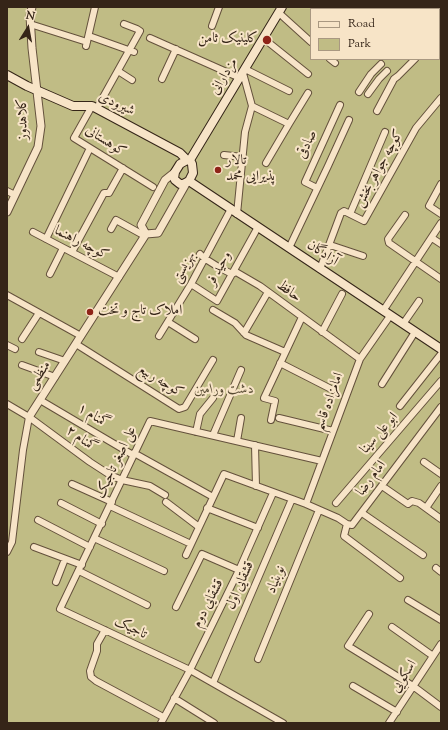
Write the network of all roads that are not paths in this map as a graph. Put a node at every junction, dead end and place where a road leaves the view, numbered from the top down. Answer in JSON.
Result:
{"nodes":[{"id":1,"x":32,"y":7,"type":"edge"},
{"id":2,"x":95,"y":7,"type":"edge"},
{"id":3,"x":219,"y":7,"type":"edge"},
{"id":4,"x":280,"y":10,"type":"edge"},
{"id":5,"x":30,"y":24,"type":"junction"},
{"id":6,"x":124,"y":24,"type":"dead end"},
{"id":7,"x":212,"y":26,"type":"dead end"},
{"id":8,"x":150,"y":38,"type":"dead end"},
{"id":9,"x":263,"y":38,"type":"junction"},
{"id":10,"x":87,"y":41,"type":"junction"},
{"id":11,"x":310,"y":41,"type":"edge"},
{"id":12,"x":176,"y":50,"type":"junction"},
{"id":13,"x":131,"y":51,"type":"junction"},
{"id":14,"x":414,"y":60,"type":"edge"},
{"id":15,"x":379,"y":61,"type":"edge"},
{"id":16,"x":118,"y":71,"type":"junction"},
{"id":17,"x":388,"y":71,"type":"junction"},
{"id":18,"x":242,"y":73,"type":"junction"},
{"id":19,"x":308,"y":74,"type":"dead end"},
{"id":20,"x":7,"y":75,"type":"edge"},
{"id":21,"x":162,"y":79,"type":"dead end"},
{"id":22,"x":394,"y":79,"type":"junction"},
{"id":23,"x":132,"y":80,"type":"dead end"},
{"id":24,"x":37,"y":91,"type":"junction"},
{"id":25,"x":289,"y":91,"type":"dead end"},
{"id":26,"x":359,"y":92,"type":"dead end"},
{"id":27,"x":308,"y":93,"type":"dead end"},
{"id":28,"x":368,"y":94,"type":"dead end"},
{"id":29,"x":441,"y":98,"type":"edge"},
{"id":30,"x":340,"y":105,"type":"dead end"},
{"id":31,"x":252,"y":106,"type":"junction"},
{"id":32,"x":95,"y":107,"type":"junction"},
{"id":33,"x":377,"y":111,"type":"dead end"},
{"id":34,"x":349,"y":120,"type":"dead end"},
{"id":35,"x":289,"y":124,"type":"junction"},
{"id":36,"x":386,"y":132,"type":"dead end"},
{"id":37,"x":90,"y":148,"type":"junction"},
{"id":38,"x":224,"y":155,"type":"dead end"},
{"id":39,"x":244,"y":157,"type":"junction"},
{"id":40,"x":189,"y":160,"type":"junction"},
{"id":41,"x":266,"y":163,"type":"dead end"},
{"id":42,"x":123,"y":168,"type":"junction"},
{"id":43,"x":175,"y":172,"type":"junction"},
{"id":44,"x":188,"y":182,"type":"junction"},
{"id":45,"x":441,"y":184,"type":"edge"},
{"id":46,"x":153,"y":187,"type":"dead end"},
{"id":47,"x":317,"y":188,"type":"junction"},
{"id":48,"x":7,"y":192,"type":"edge"},
{"id":49,"x":15,"y":195,"type":"junction"},
{"id":50,"x":234,"y":211,"type":"junction"},
{"id":51,"x":7,"y":212,"type":"edge"},
{"id":52,"x":350,"y":214,"type":"junction"},
{"id":53,"x":441,"y":214,"type":"edge"},
{"id":54,"x":405,"y":215,"type":"dead end"},
{"id":55,"x":441,"y":223,"type":"edge"},
{"id":56,"x":258,"y":227,"type":"junction"},
{"id":57,"x":111,"y":228,"type":"dead end"},
{"id":58,"x":33,"y":232,"type":"dead end"},
{"id":59,"x":146,"y":235,"type":"junction"},
{"id":60,"x":432,"y":238,"type":"junction"},
{"id":61,"x":46,"y":239,"type":"junction"},
{"id":62,"x":441,"y":244,"type":"edge"},
{"id":63,"x":330,"y":245,"type":"junction"},
{"id":64,"x":63,"y":248,"type":"junction"},
{"id":65,"x":289,"y":248,"type":"junction"},
{"id":66,"x":72,"y":252,"type":"junction"},
{"id":67,"x":202,"y":256,"type":"junction"},
{"id":68,"x":363,"y":256,"type":"dead end"},
{"id":69,"x":416,"y":262,"type":"junction"},
{"id":70,"x":320,"y":269,"type":"junction"},
{"id":71,"x":50,"y":274,"type":"dead end"},
{"id":72,"x":232,"y":274,"type":"junction"},
{"id":73,"x":119,"y":277,"type":"junction"},
{"id":74,"x":441,"y":279,"type":"edge"},
{"id":75,"x":193,"y":286,"type":"junction"},
{"id":76,"x":268,"y":292,"type":"junction"},
{"id":77,"x":342,"y":294,"type":"dead end"},
{"id":78,"x":7,"y":295,"type":"edge"},
{"id":79,"x":419,"y":301,"type":"dead end"},
{"id":80,"x":213,"y":310,"type":"dead end"},
{"id":81,"x":39,"y":313,"type":"junction"},
{"id":82,"x":387,"y":313,"type":"junction"},
{"id":83,"x":302,"y":317,"type":"junction"},
{"id":84,"x":168,"y":322,"type":"junction"},
{"id":85,"x":404,"y":324,"type":"junction"},
{"id":86,"x":322,"y":332,"type":"junction"},
{"id":87,"x":415,"y":332,"type":"junction"},
{"id":88,"x":244,"y":333,"type":"junction"},
{"id":89,"x":81,"y":336,"type":"junction"},
{"id":90,"x":159,"y":336,"type":"dead end"},
{"id":91,"x":22,"y":339,"type":"dead end"},
{"id":92,"x":195,"y":339,"type":"dead end"},
{"id":93,"x":76,"y":344,"type":"junction"},
{"id":94,"x":7,"y":345,"type":"edge"},
{"id":95,"x":15,"y":349,"type":"dead end"},
{"id":96,"x":441,"y":349,"type":"edge"},
{"id":97,"x":39,"y":352,"type":"dead end"},
{"id":98,"x":285,"y":352,"type":"junction"},
{"id":99,"x":441,"y":354,"type":"edge"},
{"id":100,"x":360,"y":359,"type":"junction"},
{"id":101,"x":213,"y":360,"type":"dead end"},
{"id":102,"x":65,"y":361,"type":"junction"},
{"id":103,"x":280,"y":363,"type":"junction"},
{"id":104,"x":22,"y":365,"type":"dead end"},
{"id":105,"x":241,"y":370,"type":"dead end"},
{"id":106,"x":55,"y":377,"type":"junction"},
{"id":107,"x":441,"y":381,"type":"edge"},
{"id":108,"x":382,"y":384,"type":"dead end"},
{"id":109,"x":333,"y":390,"type":"dead end"},
{"id":110,"x":213,"y":398,"type":"dead end"},
{"id":111,"x":40,"y":400,"type":"junction"},
{"id":112,"x":7,"y":404,"type":"edge"},
{"id":113,"x":400,"y":406,"type":"dead end"},
{"id":114,"x":441,"y":407,"type":"edge"},
{"id":115,"x":29,"y":417,"type":"junction"},
{"id":116,"x":240,"y":418,"type":"dead end"},
{"id":117,"x":279,"y":418,"type":"dead end"},
{"id":118,"x":271,"y":420,"type":"dead end"},
{"id":119,"x":333,"y":431,"type":"junction"},
{"id":120,"x":196,"y":432,"type":"junction"},
{"id":121,"x":213,"y":436,"type":"junction"},
{"id":122,"x":237,"y":441,"type":"junction"},
{"id":123,"x":255,"y":445,"type":"junction"},
{"id":124,"x":134,"y":454,"type":"junction"},
{"id":125,"x":322,"y":460,"type":"junction"},
{"id":126,"x":424,"y":462,"type":"dead end"},
{"id":127,"x":441,"y":474,"type":"edge"},
{"id":128,"x":122,"y":480,"type":"junction"},
{"id":129,"x":72,"y":484,"type":"dead end"},
{"id":130,"x":256,"y":486,"type":"junction"},
{"id":131,"x":382,"y":486,"type":"junction"},
{"id":132,"x":441,"y":486,"type":"edge"},
{"id":133,"x":273,"y":493,"type":"junction"},
{"id":134,"x":165,"y":495,"type":"dead end"},
{"id":135,"x":213,"y":497,"type":"junction"},
{"id":136,"x":292,"y":499,"type":"junction"},
{"id":137,"x":166,"y":502,"type":"dead end"},
{"id":138,"x":61,"y":503,"type":"dead end"},
{"id":139,"x":336,"y":503,"type":"dead end"},
{"id":140,"x":111,"y":504,"type":"junction"},
{"id":141,"x":306,"y":504,"type":"junction"},
{"id":142,"x":207,"y":508,"type":"junction"},
{"id":143,"x":426,"y":508,"type":"junction"},
{"id":144,"x":319,"y":510,"type":"junction"},
{"id":145,"x":362,"y":513,"type":"junction"},
{"id":146,"x":441,"y":519,"type":"edge"},
{"id":147,"x":38,"y":520,"type":"dead end"},
{"id":148,"x":102,"y":524,"type":"junction"},
{"id":149,"x":347,"y":524,"type":"junction"},
{"id":150,"x":199,"y":527,"type":"junction"},
{"id":151,"x":258,"y":528,"type":"junction"},
{"id":152,"x":94,"y":538,"type":"junction"},
{"id":153,"x":191,"y":544,"type":"junction"},
{"id":154,"x":34,"y":547,"type":"dead end"},
{"id":155,"x":90,"y":547,"type":"junction"},
{"id":156,"x":7,"y":552,"type":"edge"},
{"id":157,"x":186,"y":555,"type":"dead end"},
{"id":158,"x":423,"y":555,"type":"dead end"},
{"id":159,"x":65,"y":559,"type":"junction"},
{"id":160,"x":80,"y":568,"type":"junction"},
{"id":161,"x":239,"y":570,"type":"junction"},
{"id":162,"x":164,"y":571,"type":"dead end"},
{"id":163,"x":400,"y":578,"type":"dead end"},
{"id":164,"x":56,"y":582,"type":"dead end"},
{"id":165,"x":408,"y":600,"type":"dead end"},
{"id":166,"x":147,"y":605,"type":"dead end"},
{"id":167,"x":176,"y":607,"type":"dead end"},
{"id":168,"x":60,"y":610,"type":"joint"},
{"id":169,"x":369,"y":614,"type":"dead end"},
{"id":170,"x":441,"y":620,"type":"edge"},
{"id":171,"x":392,"y":627,"type":"dead end"},
{"id":172,"x":105,"y":630,"type":"junction"},
{"id":173,"x":441,"y":644,"type":"edge"},
{"id":174,"x":433,"y":656,"type":"junction"},
{"id":175,"x":258,"y":660,"type":"dead end"},
{"id":176,"x":190,"y":670,"type":"junction"},
{"id":177,"x":213,"y":683,"type":"junction"},
{"id":178,"x":352,"y":686,"type":"dead end"},
{"id":179,"x":413,"y":686,"type":"junction"},
{"id":180,"x":174,"y":698,"type":"junction"},
{"id":181,"x":441,"y":707,"type":"edge"},
{"id":182,"x":397,"y":712,"type":"junction"},
{"id":183,"x":162,"y":720,"type":"edge"},
{"id":184,"x":214,"y":723,"type":"edge"},
{"id":185,"x":283,"y":723,"type":"edge"},
{"id":186,"x":389,"y":723,"type":"edge"}],
"edges":[{"from":1,"to":5,"type":"street","name":"کلاهدوز"},
{"from":2,"to":10,"type":"street"},
{"from":3,"to":7,"type":"street"},
{"from":4,"to":9,"type":"main road","name":"مزدارانی"},
{"from":4,"to":11,"type":"street"},
{"from":5,"to":10,"type":"street"},
{"from":5,"to":24,"type":"street","name":"کلاهدوز"},
{"from":6,"to":13,"type":"street"},
{"from":8,"to":12,"type":"street"},
{"from":9,"to":18,"type":"main road","name":"مزدارانی"},
{"from":9,"to":19,"type":"street"},
{"from":10,"to":13,"type":"street"},
{"from":12,"to":18,"type":"street"},
{"from":12,"to":21,"type":"street"},
{"from":13,"to":16,"type":"street"},
{"from":14,"to":22,"type":"street"},
{"from":15,"to":17,"type":"street"},
{"from":15,"to":26,"type":"street"},
{"from":16,"to":23,"type":"street"},
{"from":16,"to":32,"type":"street"},
{"from":17,"to":22,"type":"street"},
{"from":17,"to":28,"type":"street"},
{"from":18,"to":25,"type":"street"},
{"from":18,"to":31,"type":"street"},
{"from":18,"to":40,"type":"main road","name":"مزدارانی"},
{"from":20,"to":24,"type":"main road","name":"شیرودی"},
{"from":22,"to":33,"type":"street"},
{"from":24,"to":32,"type":"main road","name":"شیرودی"},
{"from":24,"to":49,"type":"street","name":"کلاهدوز"},
{"from":27,"to":35,"type":"street"},
{"from":29,"to":52,"type":"street","name":"کوچه جواهر بخش"},
{"from":30,"to":47,"type":"street","name":"صادقی"},
{"from":31,"to":35,"type":"street"},
{"from":31,"to":39,"type":"street"},
{"from":32,"to":37,"type":"street","name":"کوهستانی"},
{"from":32,"to":40,"type":"main road","name":"شیرودی"},
{"from":34,"to":47,"type":"street","name":"صادقی"},
{"from":35,"to":41,"type":"street"},
{"from":36,"to":52,"type":"street"},
{"from":37,"to":42,"type":"street","name":"کوهستانی"},
{"from":37,"to":61,"type":"street"},
{"from":38,"to":39,"type":"street"},
{"from":39,"to":50,"type":"street"},
{"from":40,"to":43,"type":"main road"},
{"from":40,"to":44,"type":"main road"},
{"from":42,"to":46,"type":"street","name":"کوهستانی"},
{"from":42,"to":66,"type":"street"},
{"from":43,"to":44,"type":"main road"},
{"from":43,"to":59,"type":"street"},
{"from":44,"to":50,"type":"main road","name":"آزادگان"},
{"from":44,"to":59,"type":"street"},
{"from":45,"to":53,"type":"street"},
{"from":47,"to":65,"type":"street","name":"صادقی"},
{"from":48,"to":49,"type":"street"},
{"from":49,"to":51,"type":"street","name":"کلاهدوز"},
{"from":50,"to":56,"type":"main road","name":"آزادگان"},
{"from":50,"to":67,"type":"street","name":"بهزیستی"},
{"from":52,"to":63,"type":"street","name":"کوچه جواهر بخش"},
{"from":54,"to":69,"type":"street"},
{"from":55,"to":60,"type":"street","name":"امامزاده قاسم"},
{"from":56,"to":65,"type":"main road","name":"آزادگان"},
{"from":56,"to":72,"type":"street","name":"وحید فر"},
{"from":57,"to":59,"type":"street"},
{"from":58,"to":61,"type":"street","name":"کوچه راهنما"},
{"from":59,"to":73,"type":"street","name":"منظمی"},
{"from":60,"to":62,"type":"street"},
{"from":60,"to":69,"type":"street","name":"امامزاده قاسم"},
{"from":61,"to":64,"type":"street","name":"کوچه راهنما"},
{"from":63,"to":68,"type":"street"},
{"from":63,"to":70,"type":"street","name":"کوچه جواهر بخش"},
{"from":64,"to":66,"type":"street","name":"کوچه راهنما"},
{"from":64,"to":71,"type":"street"},
{"from":65,"to":70,"type":"main road","name":"آزادگان"},
{"from":66,"to":73,"type":"street","name":"کوچه راهنما"},
{"from":67,"to":72,"type":"street","name":"حافظ"},
{"from":67,"to":75,"type":"street","name":"بهزیستی"},
{"from":69,"to":74,"type":"street"},
{"from":69,"to":82,"type":"street","name":"امامزاده قاسم"},
{"from":70,"to":82,"type":"main road","name":"آزادگان"},
{"from":72,"to":75,"type":"street","name":"وحید فر"},
{"from":72,"to":76,"type":"street","name":"حافظ"},
{"from":73,"to":89,"type":"street","name":"منظمی"},
{"from":75,"to":84,"type":"street","name":"بهزیستی"},
{"from":76,"to":83,"type":"street","name":"حافظ"},
{"from":76,"to":88,"type":"street"},
{"from":77,"to":86,"type":"street"},
{"from":78,"to":81,"type":"street"},
{"from":79,"to":85,"type":"street"},
{"from":80,"to":88,"type":"street"},
{"from":81,"to":89,"type":"street"},
{"from":81,"to":91,"type":"street"},
{"from":82,"to":85,"type":"main road","name":"آزادگان"},
{"from":82,"to":100,"type":"street","name":"امامزاده قاسم"},
{"from":83,"to":86,"type":"street","name":"حافظ"},
{"from":83,"to":98,"type":"street"},
{"from":84,"to":90,"type":"street","name":"بهزیستی"},
{"from":84,"to":92,"type":"street"},
{"from":85,"to":87,"type":"main road","name":"آزادگان"},
{"from":86,"to":100,"type":"street","name":"حافظ"},
{"from":87,"to":96,"type":"main road","name":"آزادگان"},
{"from":87,"to":108,"type":"street"},
{"from":88,"to":98,"type":"street"},
{"from":89,"to":93,"type":"street","name":"منظمی"},
{"from":93,"to":101,"type":"street","name":"کوچه ربیع"},
{"from":93,"to":102,"type":"street","name":"منظمی"},
{"from":94,"to":95,"type":"street"},
{"from":97,"to":102,"type":"street"},
{"from":98,"to":103,"type":"street"},
{"from":99,"to":113,"type":"street"},
{"from":100,"to":119,"type":"street","name":"امامزاده قاسم"},
{"from":102,"to":106,"type":"street","name":"منظمی"},
{"from":103,"to":109,"type":"street"},
{"from":103,"to":118,"type":"street"},
{"from":104,"to":106,"type":"street"},
{"from":105,"to":121,"type":"street"},
{"from":106,"to":111,"type":"street","name":"منظمی"},
{"from":107,"to":139,"type":"street","name":"ابو علی سینا"},
{"from":110,"to":120,"type":"street"},
{"from":111,"to":115,"type":"street","name":"منظمی"},
{"from":111,"to":124,"type":"street","name":"گمنام ۱"},
{"from":112,"to":115,"type":"street","name":"گمنام ۲"},
{"from":114,"to":131,"type":"street","name":"امام رضا"},
{"from":115,"to":128,"type":"street","name":"گمنام ۲"},
{"from":115,"to":156,"type":"street","name":"منظمی"},
{"from":116,"to":122,"type":"street"},
{"from":117,"to":119,"type":"street"},
{"from":119,"to":125,"type":"street","name":"امامزاده قاسم"},
{"from":120,"to":121,"type":"street","name":"علی اصغر تاجیک"},
{"from":120,"to":124,"type":"street","name":"علی اصغر تاجیک"},
{"from":121,"to":122,"type":"street","name":"علی اصغر تاجیک"},
{"from":122,"to":123,"type":"street","name":"علی اصغر تاجیک"},
{"from":123,"to":125,"type":"street","name":"علی اصغر تاجیک"},
{"from":123,"to":130,"type":"street"},
{"from":124,"to":128,"type":"street","name":"علی اصغر تاجیک"},
{"from":124,"to":135,"type":"street","name":"گمنام ۱"},
{"from":125,"to":141,"type":"street","name":"امامزاده قاسم"},
{"from":126,"to":127,"type":"street"},
{"from":128,"to":134,"type":"street","name":"گمنام ۲"},
{"from":128,"to":140,"type":"street","name":"علی اصغر تاجیک"},
{"from":129,"to":140,"type":"street"},
{"from":130,"to":133,"type":"street"},
{"from":130,"to":135,"type":"street"},
{"from":131,"to":143,"type":"street"},
{"from":131,"to":145,"type":"street","name":"امام رضا"},
{"from":132,"to":143,"type":"street"},
{"from":133,"to":136,"type":"street"},
{"from":133,"to":151,"type":"street","name":"قشقایی دوم"},
{"from":135,"to":142,"type":"street"},
{"from":136,"to":141,"type":"street"},
{"from":136,"to":177,"type":"street","name":"قشقایی اول"},
{"from":137,"to":150,"type":"street"},
{"from":138,"to":148,"type":"street"},
{"from":140,"to":148,"type":"street","name":"علی اصغر تاجیک"},
{"from":140,"to":153,"type":"street"},
{"from":141,"to":144,"type":"street"},
{"from":142,"to":150,"type":"street"},
{"from":142,"to":151,"type":"street"},
{"from":143,"to":146,"type":"street"},
{"from":144,"to":149,"type":"street"},
{"from":144,"to":175,"type":"street","name":"نوبنیاد"},
{"from":145,"to":149,"type":"street","name":"امام رضا"},
{"from":145,"to":158,"type":"street"},
{"from":147,"to":155,"type":"street"},
{"from":148,"to":152,"type":"street","name":"علی اصغر تاجیک"},
{"from":149,"to":163,"type":"street"},
{"from":150,"to":153,"type":"street"},
{"from":151,"to":161,"type":"street","name":"قشقایی دوم"},
{"from":152,"to":155,"type":"street","name":"علی اصغر تاجیک"},
{"from":152,"to":162,"type":"street"},
{"from":153,"to":157,"type":"street"},
{"from":154,"to":159,"type":"street"},
{"from":155,"to":160,"type":"street","name":"علی اصغر تاجیک"},
{"from":159,"to":160,"type":"street"},
{"from":159,"to":164,"type":"street"},
{"from":160,"to":166,"type":"street"},
{"from":160,"to":168,"type":"street","name":"علی اصغر تاجیک"},
{"from":161,"to":167,"type":"street"},
{"from":161,"to":176,"type":"street","name":"قشقایی دوم"},
{"from":165,"to":170,"type":"street"},
{"from":168,"to":172,"type":"street","name":"تاجیک"},
{"from":169,"to":179,"type":"street"},
{"from":171,"to":174,"type":"street"},
{"from":172,"to":176,"type":"street","name":"تاجیک"},
{"from":172,"to":183,"type":"street"},
{"from":173,"to":174,"type":"street","name":"اسکویی"},
{"from":174,"to":179,"type":"street","name":"اسکویی"},
{"from":176,"to":177,"type":"street","name":"تاجیک"},
{"from":176,"to":180,"type":"street","name":"قشقایی دوم"},
{"from":177,"to":185,"type":"street","name":"تاجیک"},
{"from":178,"to":182,"type":"street"},
{"from":179,"to":181,"type":"street"},
{"from":179,"to":182,"type":"street","name":"اسکویی"},
{"from":180,"to":183,"type":"street","name":"قشقایی دوم"},
{"from":180,"to":184,"type":"street"},
{"from":182,"to":186,"type":"street","name":"اسکویی"}]}
